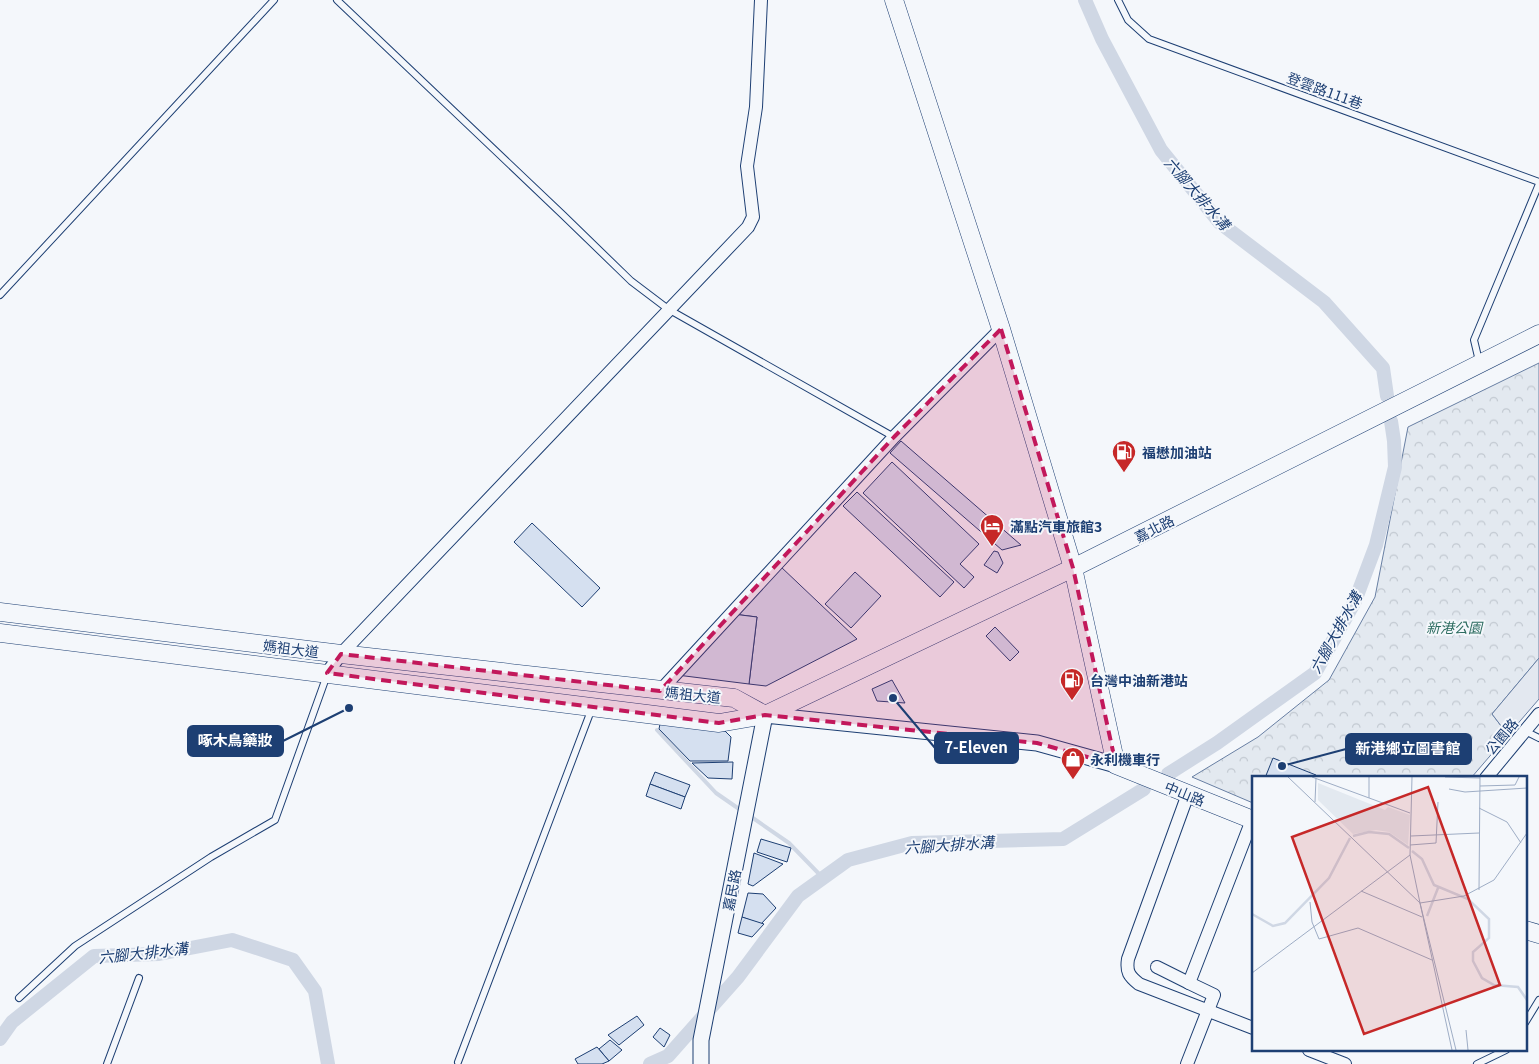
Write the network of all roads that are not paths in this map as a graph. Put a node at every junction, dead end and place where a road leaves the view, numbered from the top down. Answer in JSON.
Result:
{"nodes":[{"id":1,"x":274,"y":0,"type":"edge"},
{"id":2,"x":337,"y":0,"type":"edge"},
{"id":3,"x":761,"y":0,"type":"edge"},
{"id":4,"x":894,"y":0,"type":"edge"},
{"id":5,"x":1118,"y":0,"type":"edge"},
{"id":6,"x":1539,"y":183,"type":"edge"},
{"id":7,"x":0,"y":295,"type":"edge"},
{"id":8,"x":668,"y":309,"type":"junction"},
{"id":9,"x":1001,"y":328,"type":"junction"},
{"id":10,"x":1539,"y":334,"type":"edge"},
{"id":11,"x":1480,"y":363,"type":"junction"},
{"id":12,"x":894,"y":437,"type":"junction"},
{"id":13,"x":1074,"y":568,"type":"junction"},
{"id":14,"x":0,"y":612,"type":"edge"},
{"id":15,"x":0,"y":632,"type":"edge"},
{"id":16,"x":341,"y":654,"type":"junction"},
{"id":17,"x":327,"y":673,"type":"junction"},
{"id":18,"x":660,"y":691,"type":"junction"},
{"id":19,"x":593,"y":707,"type":"junction"},
{"id":20,"x":1539,"y":714,"type":"edge"},
{"id":21,"x":765,"y":716,"type":"junction"},
{"id":22,"x":1525,"y":731,"type":"junction"},
{"id":23,"x":1539,"y":738,"type":"edge"},
{"id":24,"x":1116,"y":766,"type":"junction"},
{"id":25,"x":1488,"y":776,"type":"edge"},
{"id":26,"x":1188,"y":794,"type":"junction"},
{"id":27,"x":1252,"y":820,"type":"edge"},
{"id":28,"x":1526,"y":930,"type":"edge"},
{"id":29,"x":1539,"y":934,"type":"edge"},
{"id":30,"x":1156,"y":967,"type":"dead end"},
{"id":31,"x":139,"y":978,"type":"dead end"},
{"id":32,"x":1189,"y":983,"type":"junction"},
{"id":33,"x":19,"y":998,"type":"dead end"},
{"id":34,"x":1539,"y":1000,"type":"edge"},
{"id":35,"x":1208,"y":1011,"type":"junction"},
{"id":36,"x":1526,"y":1021,"type":"edge"},
{"id":37,"x":1252,"y":1028,"type":"edge"},
{"id":38,"x":1315,"y":1052,"type":"edge"},
{"id":39,"x":1502,"y":1052,"type":"edge"},
{"id":40,"x":458,"y":1062,"type":"dead end"},
{"id":41,"x":107,"y":1064,"type":"edge"},
{"id":42,"x":701,"y":1064,"type":"edge"},
{"id":43,"x":1187,"y":1064,"type":"edge"},
{"id":44,"x":1345,"y":1064,"type":"edge"},
{"id":45,"x":1477,"y":1064,"type":"edge"}],
"edges":[{"from":1,"to":7,"type":"lane"},
{"from":2,"to":8,"type":"lane"},
{"from":3,"to":8,"type":"street"},
{"from":4,"to":9,"type":"main road"},
{"from":5,"to":6,"type":"lane","name":"登雲路111巷"},
{"from":6,"to":11,"type":"lane"},
{"from":8,"to":12,"type":"lane"},
{"from":8,"to":16,"type":"street"},
{"from":9,"to":12,"type":"street"},
{"from":9,"to":13,"type":"main road"},
{"from":10,"to":11,"type":"main road","name":"嘉北路"},
{"from":11,"to":13,"type":"main road","name":"嘉北路"},
{"from":12,"to":18,"type":"street"},
{"from":13,"to":21,"type":"main road","name":"嘉北路"},
{"from":13,"to":24,"type":"main road"},
{"from":14,"to":16,"type":"main road","name":"媽祖大道"},
{"from":15,"to":17,"type":"main road","name":"媽祖大道"},
{"from":16,"to":17,"type":"street"},
{"from":16,"to":18,"type":"main road","name":"媽祖大道"},
{"from":17,"to":19,"type":"main road","name":"媽祖大道"},
{"from":17,"to":33,"type":"lane"},
{"from":18,"to":21,"type":"main road","name":"媽祖大道"},
{"from":19,"to":21,"type":"main road","name":"媽祖大道"},
{"from":19,"to":40,"type":"lane"},
{"from":20,"to":22,"type":"street","name":"公園路"},
{"from":21,"to":24,"type":"street"},
{"from":21,"to":42,"type":"street","name":"嘉民路"},
{"from":22,"to":23,"type":"lane"},
{"from":22,"to":25,"type":"street","name":"公園路"},
{"from":24,"to":26,"type":"main road","name":"中山路"},
{"from":26,"to":27,"type":"main road","name":"中山路"},
{"from":26,"to":35,"type":"street"},
{"from":27,"to":32,"type":"street"},
{"from":28,"to":29,"type":"main road"},
{"from":30,"to":32,"type":"street"},
{"from":31,"to":41,"type":"lane"},
{"from":32,"to":35,"type":"street"},
{"from":34,"to":36,"type":"lane"},
{"from":35,"to":37,"type":"street"},
{"from":35,"to":43,"type":"street"},
{"from":38,"to":44,"type":"street"},
{"from":39,"to":45,"type":"lane"}]}
